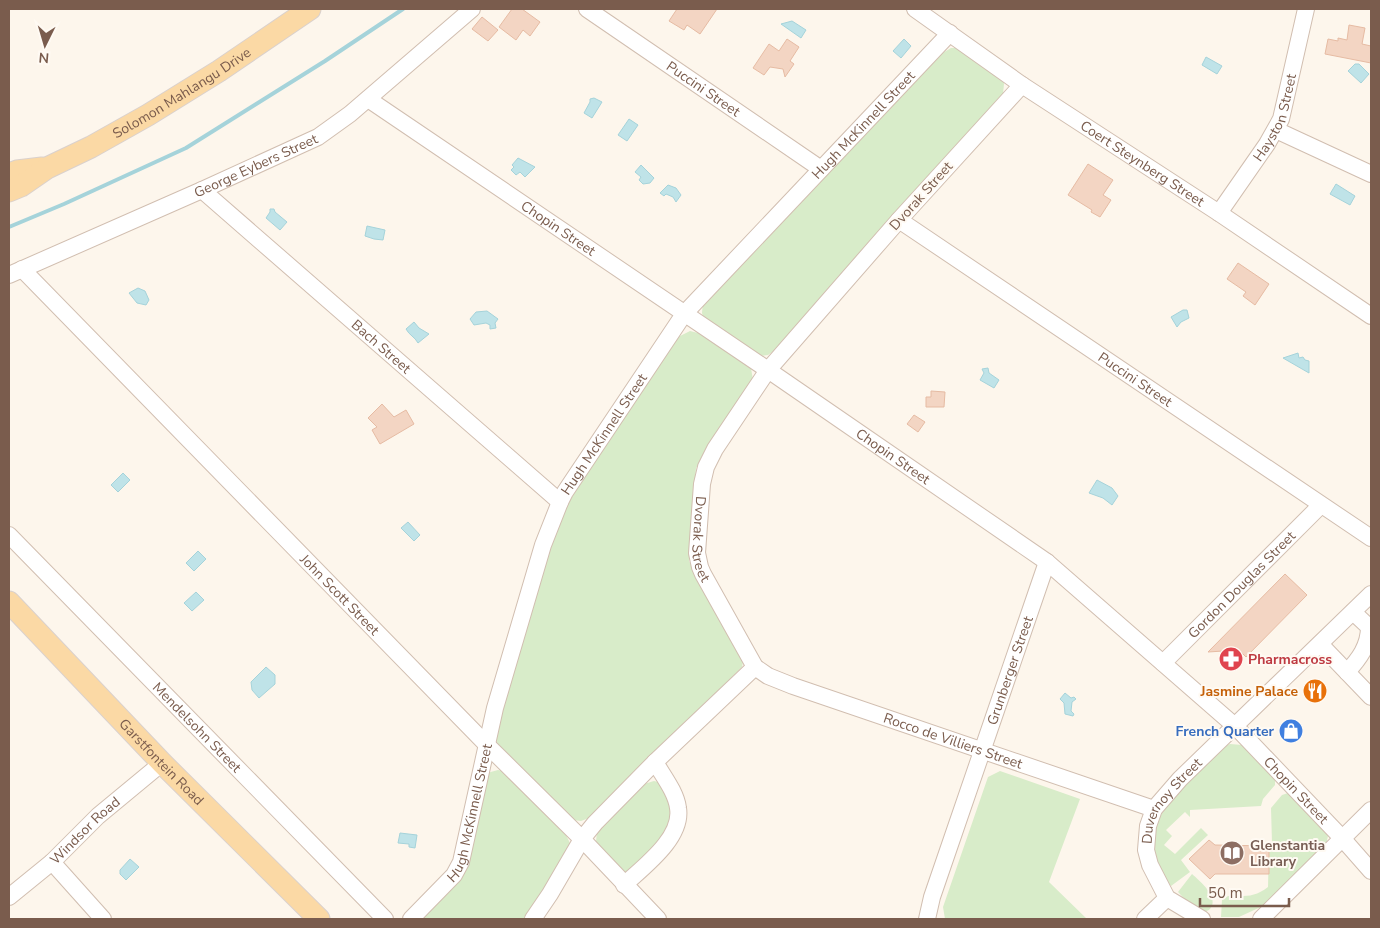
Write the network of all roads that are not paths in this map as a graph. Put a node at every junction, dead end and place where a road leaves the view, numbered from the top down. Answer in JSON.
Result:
{"nodes":[{"id":1,"x":310,"y":9,"type":"edge"},
{"id":2,"x":472,"y":9,"type":"edge"},
{"id":3,"x":587,"y":9,"type":"edge"},
{"id":4,"x":916,"y":9,"type":"edge"},
{"id":5,"x":1306,"y":9,"type":"edge"},
{"id":6,"x":950,"y":33,"type":"junction"},
{"id":7,"x":1022,"y":85,"type":"junction"},
{"id":8,"x":368,"y":99,"type":"junction"},
{"id":9,"x":1276,"y":130,"type":"junction"},
{"id":10,"x":47,"y":168,"type":"junction"},
{"id":11,"x":822,"y":169,"type":"junction"},
{"id":12,"x":9,"y":174,"type":"edge"},
{"id":13,"x":1371,"y":174,"type":"edge"},
{"id":14,"x":202,"y":190,"type":"junction"},
{"id":15,"x":9,"y":191,"type":"edge"},
{"id":16,"x":1219,"y":213,"type":"junction"},
{"id":17,"x":899,"y":220,"type":"junction"},
{"id":18,"x":15,"y":272,"type":"edge"},
{"id":19,"x":684,"y":314,"type":"junction"},
{"id":20,"x":1371,"y":316,"type":"edge"},
{"id":21,"x":768,"y":370,"type":"junction"},
{"id":22,"x":560,"y":502,"type":"junction"},
{"id":23,"x":1321,"y":505,"type":"junction"},
{"id":24,"x":9,"y":535,"type":"edge"},
{"id":25,"x":1371,"y":538,"type":"edge"},
{"id":26,"x":1047,"y":562,"type":"junction"},
{"id":27,"x":1371,"y":594,"type":"edge"},
{"id":28,"x":9,"y":602,"type":"edge"},
{"id":29,"x":1353,"y":612,"type":"junction"},
{"id":30,"x":1320,"y":644,"type":"junction"},
{"id":31,"x":1163,"y":663,"type":"junction"},
{"id":32,"x":756,"y":667,"type":"junction"},
{"id":33,"x":1347,"y":672,"type":"junction"},
{"id":34,"x":1371,"y":697,"type":"edge"},
{"id":35,"x":1235,"y":726,"type":"junction"},
{"id":36,"x":487,"y":745,"type":"junction"},
{"id":37,"x":982,"y":751,"type":"junction"},
{"id":38,"x":655,"y":762,"type":"junction"},
{"id":39,"x":162,"y":763,"type":"junction"},
{"id":40,"x":1154,"y":809,"type":"junction"},
{"id":41,"x":1371,"y":810,"type":"edge"},
{"id":42,"x":1342,"y":838,"type":"junction"},
{"id":43,"x":582,"y":839,"type":"junction"},
{"id":44,"x":52,"y":862,"type":"junction"},
{"id":45,"x":1371,"y":871,"type":"edge"},
{"id":46,"x":624,"y":885,"type":"junction"},
{"id":47,"x":9,"y":897,"type":"edge"},
{"id":48,"x":1167,"y":898,"type":"junction"},
{"id":49,"x":104,"y":919,"type":"edge"},
{"id":50,"x":319,"y":919,"type":"edge"},
{"id":51,"x":385,"y":919,"type":"edge"},
{"id":52,"x":411,"y":919,"type":"edge"},
{"id":53,"x":533,"y":919,"type":"edge"},
{"id":54,"x":658,"y":919,"type":"edge"},
{"id":55,"x":927,"y":919,"type":"edge"},
{"id":56,"x":1145,"y":919,"type":"edge"},
{"id":57,"x":1202,"y":919,"type":"edge"},
{"id":58,"x":1262,"y":919,"type":"edge"}],
"edges":[{"from":1,"to":10,"type":"main road","name":"Solomon Mahlangu Drive"},
{"from":2,"to":8,"type":"street","name":"George Eybers Street"},
{"from":3,"to":11,"type":"street","name":"Puccini Street"},
{"from":4,"to":6,"type":"street","name":"Coert Steynberg Street"},
{"from":5,"to":9,"type":"street","name":"Hayston Street"},
{"from":6,"to":7,"type":"street","name":"Coert Steynberg Street"},
{"from":6,"to":11,"type":"street","name":"Hugh McKinnell Street"},
{"from":7,"to":16,"type":"street","name":"Coert Steynberg Street"},
{"from":7,"to":17,"type":"street","name":"Dvorak Street"},
{"from":8,"to":14,"type":"street","name":"George Eybers Street"},
{"from":8,"to":19,"type":"street","name":"Chopin Street"},
{"from":9,"to":13,"type":"street"},
{"from":9,"to":16,"type":"street","name":"Hayston Street"},
{"from":10,"to":12,"type":"main road","name":"Solomon Mahlangu Drive"},
{"from":10,"to":15,"type":"main road","name":"Solomon Mahlangu Drive"},
{"from":11,"to":19,"type":"street","name":"Hugh McKinnell Street"},
{"from":14,"to":18,"type":"street","name":"George Eybers Street"},
{"from":14,"to":22,"type":"street","name":"Bach Street"},
{"from":16,"to":20,"type":"street","name":"Coert Steynberg Street"},
{"from":17,"to":21,"type":"street","name":"Dvorak Street"},
{"from":17,"to":23,"type":"street","name":"Puccini Street"},
{"from":18,"to":36,"type":"street","name":"John Scott Street"},
{"from":19,"to":21,"type":"street","name":"Chopin Street"},
{"from":19,"to":22,"type":"street","name":"Hugh McKinnell Street"},
{"from":21,"to":26,"type":"street","name":"Chopin Street"},
{"from":21,"to":32,"type":"street","name":"Dvorak Street"},
{"from":22,"to":36,"type":"street","name":"Hugh McKinnell Street"},
{"from":23,"to":25,"type":"street","name":"Puccini Street"},
{"from":23,"to":31,"type":"street","name":"Gordon Douglas Street"},
{"from":24,"to":51,"type":"street","name":"Mendelsohn Street"},
{"from":26,"to":31,"type":"street","name":"Chopin Street"},
{"from":26,"to":37,"type":"street","name":"Grunberger Street"},
{"from":27,"to":29,"type":"street","name":"Duvernoy Street"},
{"from":28,"to":39,"type":"main road","name":"Garstfontein Road"},
{"from":29,"to":30,"type":"street","name":"Duvernoy Street"},
{"from":29,"to":33,"type":"street"},
{"from":30,"to":33,"type":"street"},
{"from":30,"to":35,"type":"street","name":"Duvernoy Street"},
{"from":31,"to":35,"type":"street","name":"Chopin Street"},
{"from":32,"to":37,"type":"street","name":"Rocco de Villiers Street"},
{"from":32,"to":38,"type":"street"},
{"from":33,"to":34,"type":"street"},
{"from":35,"to":40,"type":"street","name":"Duvernoy Street"},
{"from":35,"to":42,"type":"street","name":"Chopin Street"},
{"from":36,"to":43,"type":"street","name":"John Scott Street"},
{"from":36,"to":52,"type":"street","name":"Hugh McKinnell Street"},
{"from":37,"to":40,"type":"street","name":"Rocco de Villiers Street"},
{"from":37,"to":55,"type":"street","name":"Grunberger Street"},
{"from":38,"to":43,"type":"street"},
{"from":38,"to":46,"type":"street"},
{"from":39,"to":44,"type":"street","name":"Windsor Road"},
{"from":39,"to":50,"type":"main road","name":"Garstfontein Road"},
{"from":40,"to":48,"type":"street","name":"Duvernoy Street"},
{"from":41,"to":42,"type":"street"},
{"from":42,"to":45,"type":"street","name":"Chopin Street"},
{"from":42,"to":58,"type":"street"},
{"from":43,"to":46,"type":"street","name":"John Scott Street"},
{"from":43,"to":53,"type":"street"},
{"from":44,"to":47,"type":"street","name":"Windsor Road"},
{"from":44,"to":49,"type":"street"},
{"from":46,"to":54,"type":"street","name":"John Scott Street"},
{"from":48,"to":56,"type":"street"},
{"from":48,"to":57,"type":"street"}]}
